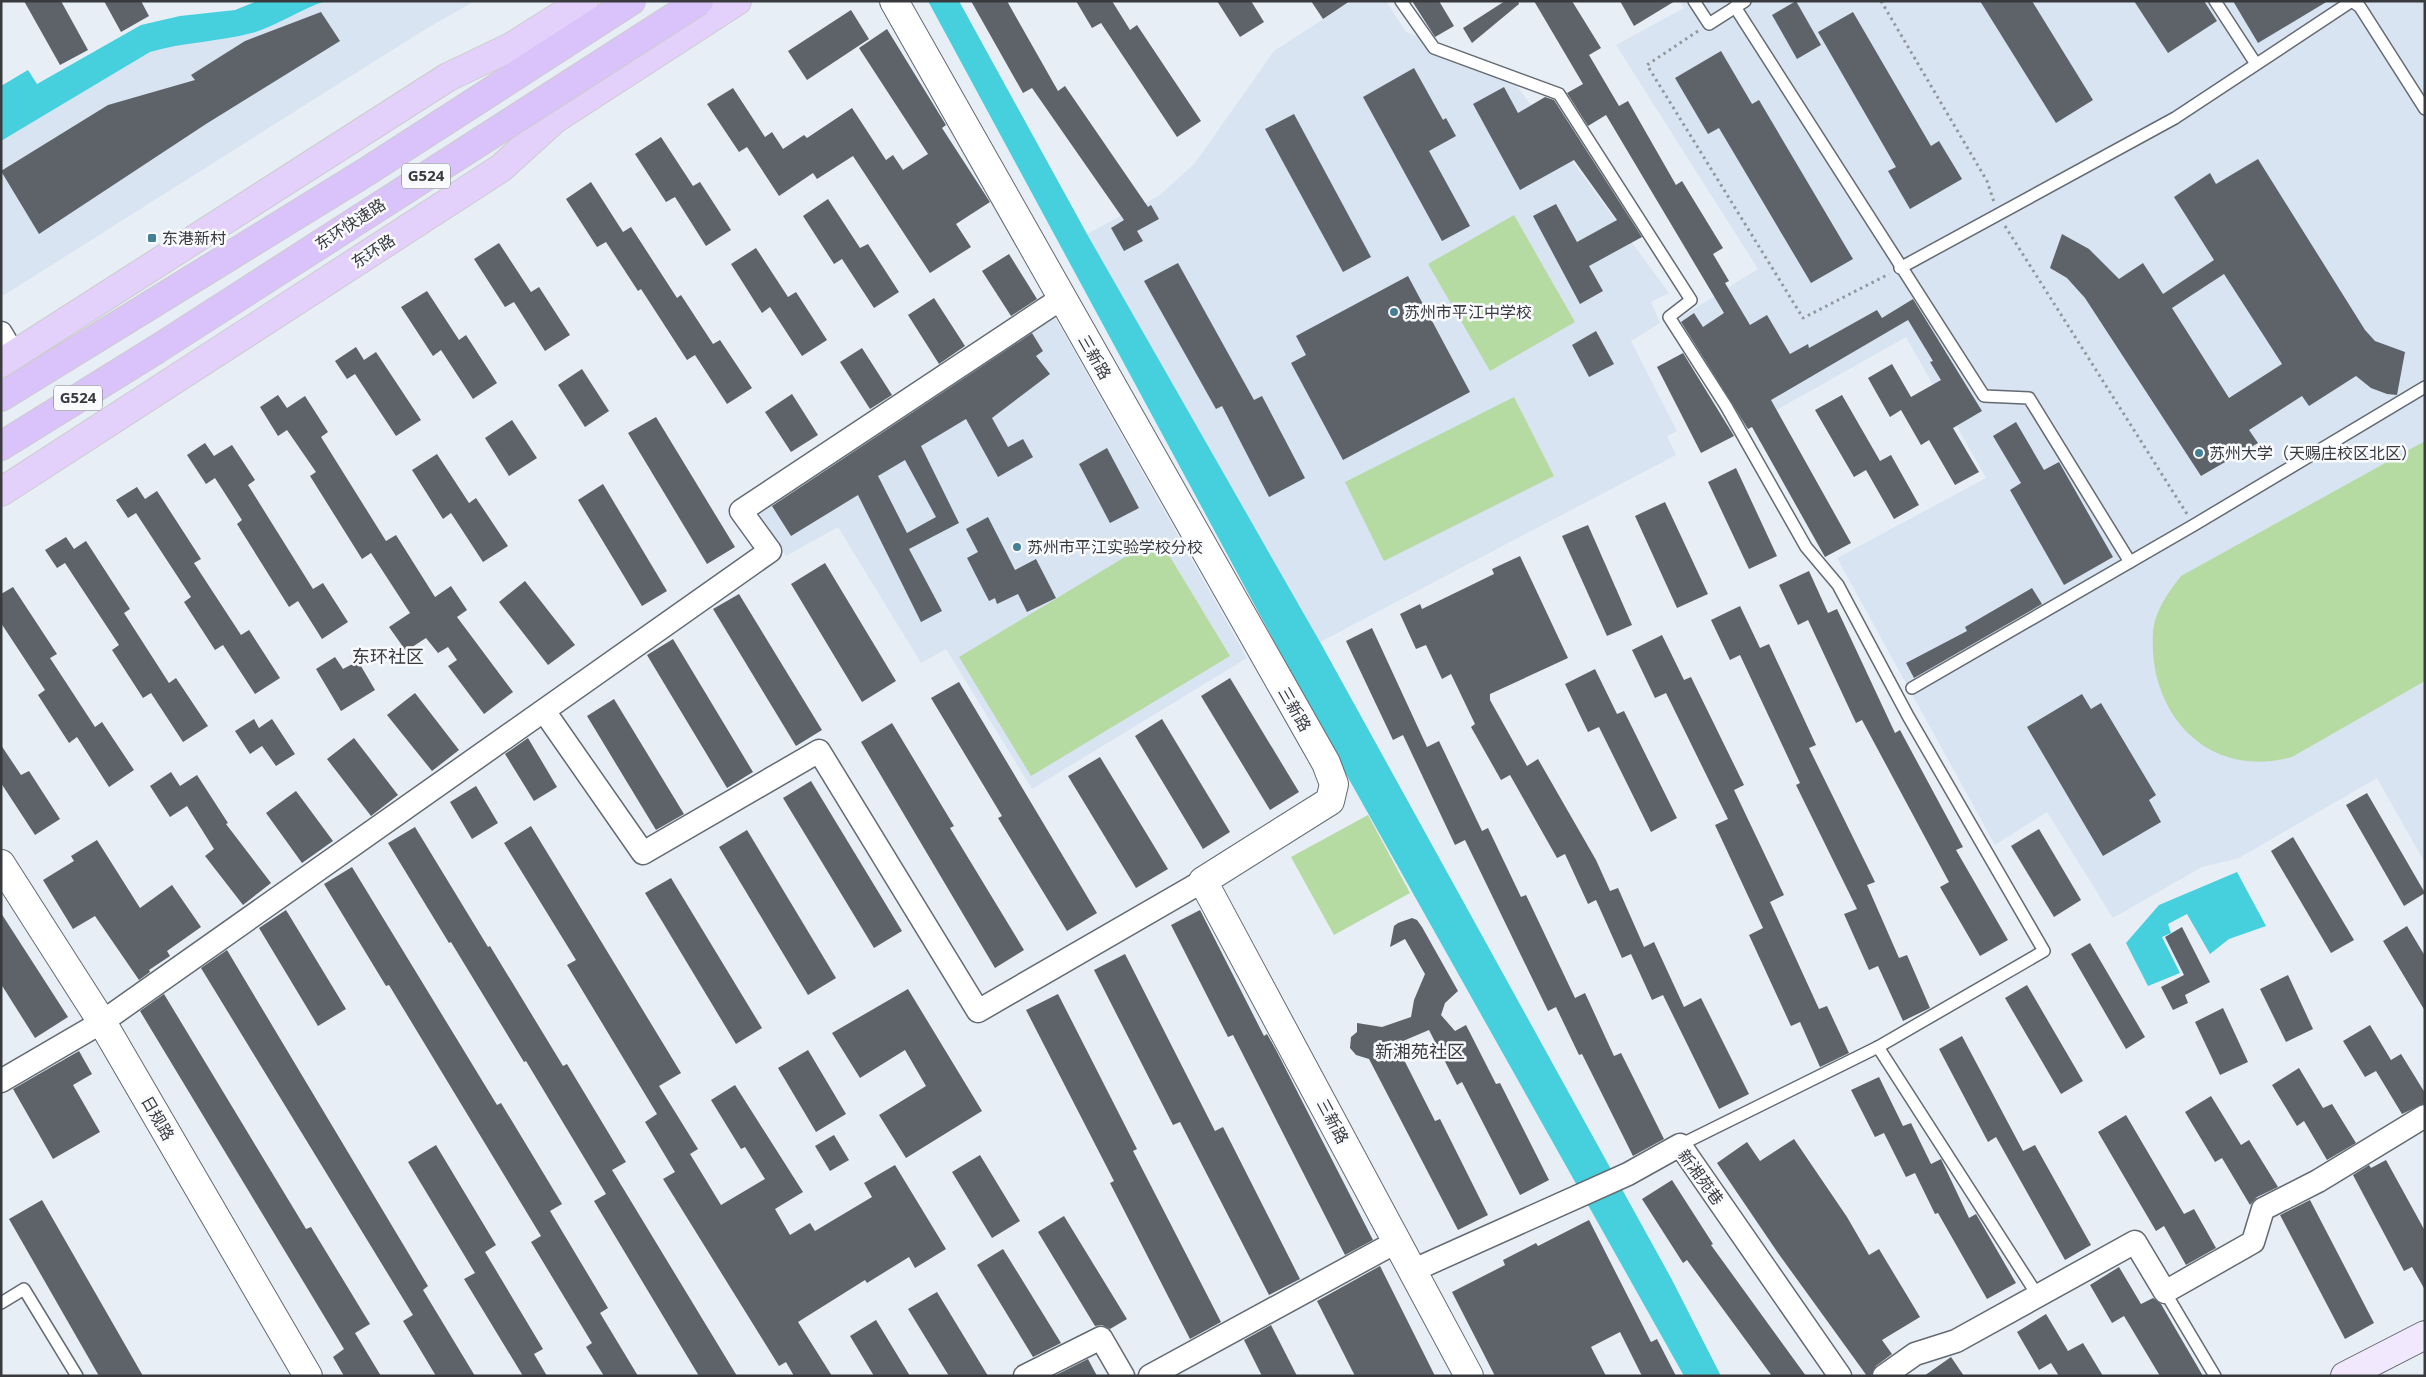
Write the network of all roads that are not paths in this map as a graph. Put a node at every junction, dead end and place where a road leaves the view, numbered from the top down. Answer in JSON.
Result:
{"nodes":[{"id":1,"x":584,"y":1,"type":"edge"},
{"id":2,"x":630,"y":1,"type":"edge"},
{"id":3,"x":683,"y":1,"type":"edge"},
{"id":4,"x":737,"y":1,"type":"edge"},
{"id":5,"x":894,"y":1,"type":"edge"},
{"id":6,"x":1401,"y":1,"type":"edge"},
{"id":7,"x":1694,"y":1,"type":"edge"},
{"id":8,"x":2215,"y":1,"type":"edge"},
{"id":9,"x":2352,"y":1,"type":"edge"},
{"id":10,"x":1740,"y":4,"type":"edge"},
{"id":11,"x":699,"y":14,"type":"edge"},
{"id":12,"x":2256,"y":64,"type":"junction"},
{"id":13,"x":2425,"y":109,"type":"edge"},
{"id":14,"x":1900,"y":268,"type":"junction"},
{"id":15,"x":1062,"y":298,"type":"junction"},
{"id":16,"x":6,"y":350,"type":"edge"},
{"id":17,"x":2425,"y":387,"type":"edge"},
{"id":18,"x":1,"y":397,"type":"edge"},
{"id":19,"x":1,"y":446,"type":"edge"},
{"id":20,"x":1,"y":492,"type":"edge"},
{"id":21,"x":2130,"y":562,"type":"junction"},
{"id":22,"x":1912,"y":688,"type":"dead end"},
{"id":23,"x":544,"y":711,"type":"junction"},
{"id":24,"x":1,"y":864,"type":"edge"},
{"id":25,"x":1203,"y":881,"type":"junction"},
{"id":26,"x":102,"y":1022,"type":"junction"},
{"id":27,"x":1878,"y":1047,"type":"junction"},
{"id":28,"x":1,"y":1081,"type":"edge"},
{"id":29,"x":2425,"y":1116,"type":"edge"},
{"id":30,"x":1680,"y":1145,"type":"junction"},
{"id":31,"x":1398,"y":1240,"type":"junction"},
{"id":32,"x":1414,"y":1270,"type":"junction"},
{"id":33,"x":2165,"y":1292,"type":"junction"},
{"id":34,"x":2038,"y":1296,"type":"junction"},
{"id":35,"x":1,"y":1302,"type":"edge"},
{"id":36,"x":2425,"y":1335,"type":"edge"},
{"id":37,"x":77,"y":1376,"type":"edge"},
{"id":38,"x":308,"y":1376,"type":"edge"},
{"id":39,"x":1025,"y":1376,"type":"edge"},
{"id":40,"x":1124,"y":1376,"type":"edge"},
{"id":41,"x":1150,"y":1376,"type":"edge"},
{"id":42,"x":1469,"y":1376,"type":"edge"},
{"id":43,"x":1840,"y":1376,"type":"edge"},
{"id":44,"x":1884,"y":1376,"type":"edge"},
{"id":45,"x":2215,"y":1376,"type":"edge"},
{"id":46,"x":2345,"y":1376,"type":"edge"}],
"edges":[{"from":1,"to":16,"type":"main road"},
{"from":2,"to":18,"type":"highway","number":"G524"},
{"from":3,"to":11,"type":"main road"},
{"from":4,"to":11,"type":"main road","name":"东环路"},
{"from":5,"to":15,"type":"street","name":"三新路"},
{"from":6,"to":27,"type":"lane"},
{"from":7,"to":10,"type":"lane"},
{"from":8,"to":12,"type":"lane"},
{"from":9,"to":12,"type":"lane"},
{"from":9,"to":13,"type":"lane"},
{"from":10,"to":14,"type":"lane"},
{"from":11,"to":19,"type":"highway","name":"东环快速路","number":"G524","bridge":true},
{"from":11,"to":20,"type":"main road","name":"东环路"},
{"from":12,"to":14,"type":"lane"},
{"from":14,"to":21,"type":"lane"},
{"from":15,"to":23,"type":"street"},
{"from":15,"to":25,"type":"street","name":"三新路"},
{"from":17,"to":21,"type":"lane"},
{"from":21,"to":22,"type":"lane"},
{"from":23,"to":25,"type":"street"},
{"from":23,"to":26,"type":"street"},
{"from":24,"to":26,"type":"street","name":"日规路"},
{"from":25,"to":31,"type":"street","name":"三新路"},
{"from":26,"to":28,"type":"street"},
{"from":26,"to":38,"type":"street","name":"日规路"},
{"from":27,"to":30,"type":"lane"},
{"from":27,"to":34,"type":"lane"},
{"from":29,"to":33,"type":"street"},
{"from":30,"to":32,"type":"street","name":"新湘苑巷"},
{"from":30,"to":43,"type":"street","name":"新湘苑巷"},
{"from":31,"to":32,"type":"street","name":"三新路"},
{"from":31,"to":41,"type":"street"},
{"from":32,"to":42,"type":"street","name":"三新路"},
{"from":33,"to":34,"type":"street"},
{"from":33,"to":45,"type":"lane"},
{"from":34,"to":44,"type":"street"},
{"from":35,"to":37,"type":"lane"},
{"from":36,"to":46,"type":"main road"},
{"from":39,"to":40,"type":"street"}]}
